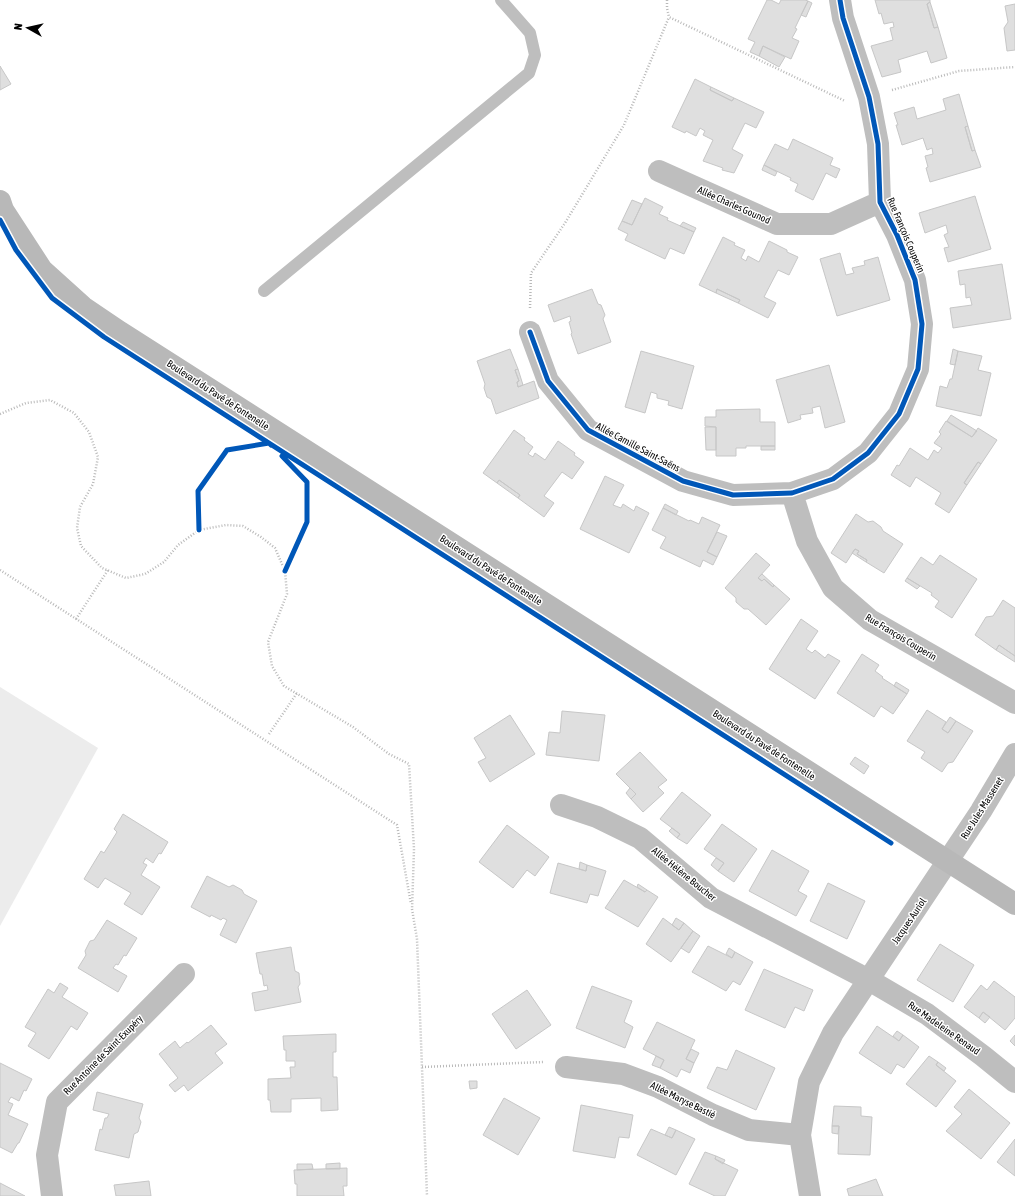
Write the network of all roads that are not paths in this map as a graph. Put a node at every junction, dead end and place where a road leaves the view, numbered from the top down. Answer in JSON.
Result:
{"nodes":[{"id":1,"x":502,"y":0,"type":"edge"},
{"id":2,"x":840,"y":0,"type":"edge"},
{"id":3,"x":659,"y":172,"type":"dead end"},
{"id":4,"x":0,"y":201,"type":"edge"},
{"id":5,"x":880,"y":202,"type":"junction"},
{"id":6,"x":264,"y":291,"type":"dead end"},
{"id":7,"x":530,"y":332,"type":"road end"},
{"id":8,"x":792,"y":493,"type":"junction"},
{"id":9,"x":1015,"y":703,"type":"edge"},
{"id":10,"x":1015,"y":754,"type":"edge"},
{"id":11,"x":561,"y":805,"type":"dead end"},
{"id":12,"x":948,"y":861,"type":"junction"},
{"id":13,"x":1015,"y":904,"type":"edge"},
{"id":14,"x":184,"y":974,"type":"dead end"},
{"id":15,"x":869,"y":980,"type":"junction"},
{"id":16,"x":566,"y":1067,"type":"road end"},
{"id":17,"x":1015,"y":1082,"type":"edge"},
{"id":18,"x":800,"y":1135,"type":"junction"},
{"id":19,"x":52,"y":1196,"type":"edge"},
{"id":20,"x":810,"y":1196,"type":"edge"}],
"edges":[{"from":1,"to":6,"type":"lane"},
{"from":2,"to":5,"type":"street","name":"Rue François Couperin"},
{"from":3,"to":5,"type":"street","name":"Allée Charles Gounod"},
{"from":4,"to":12,"type":"main road","name":"Boulevard du Pavé de Fontenelle"},
{"from":5,"to":8,"type":"street","name":"Rue François Couperin"},
{"from":7,"to":8,"type":"street","name":"Allée Camille Saint-Saëns"},
{"from":8,"to":9,"type":"street","name":"Rue François Couperin"},
{"from":10,"to":12,"type":"street","name":"Rue Jules Massenet"},
{"from":11,"to":15,"type":"street","name":"Allée Hélène Boucher"},
{"from":12,"to":13,"type":"main road","name":"Boulevard du Pavé de Fontenelle"},
{"from":12,"to":15,"type":"street","name":"Jacques Auriol"},
{"from":14,"to":19,"type":"street","name":"Rue Antoine de Saint-Exupéry"},
{"from":15,"to":17,"type":"street","name":"Rue Madeleine Renaud"},
{"from":15,"to":18,"type":"street","name":"Jacques Auriol"},
{"from":16,"to":18,"type":"street","name":"Allée Maryse Bastié"},
{"from":18,"to":20,"type":"street","name":"Jacques Auriol"}]}
